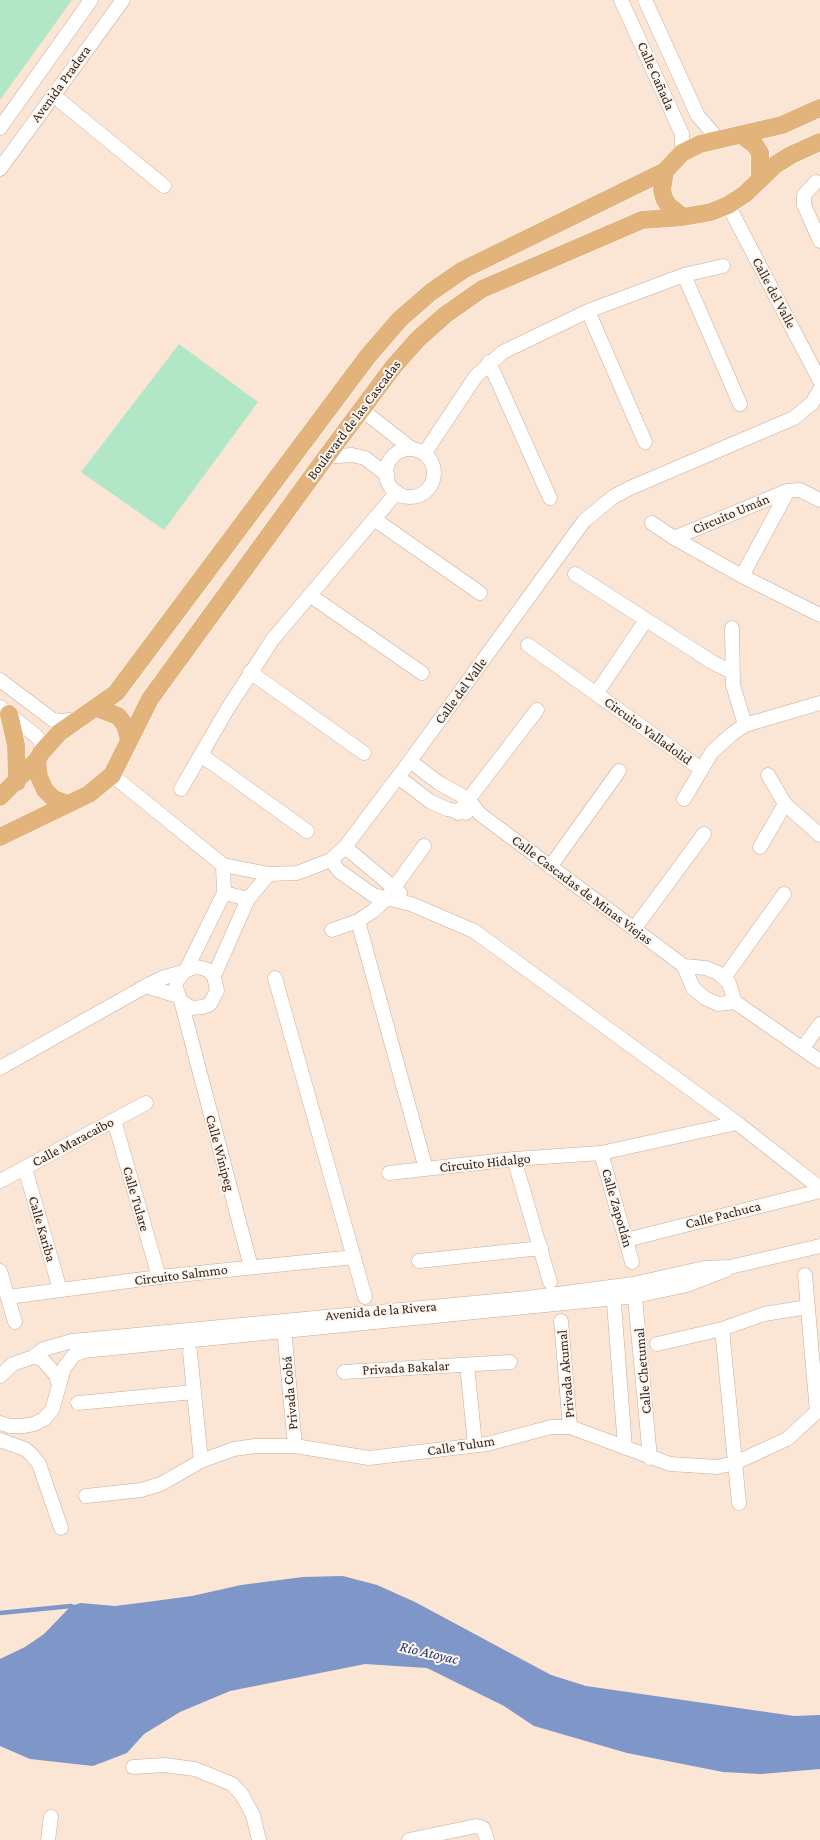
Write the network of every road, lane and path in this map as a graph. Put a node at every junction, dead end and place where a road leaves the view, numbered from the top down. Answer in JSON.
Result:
{"nodes":[{"id":1,"x":91,"y":0,"type":"edge"},
{"id":2,"x":123,"y":0,"type":"edge"},
{"id":3,"x":621,"y":0,"type":"edge"},
{"id":4,"x":645,"y":0,"type":"edge"},
{"id":5,"x":658,"y":28,"type":"junction"},
{"id":6,"x":639,"y":38,"type":"junction"},
{"id":7,"x":42,"y":69,"type":"junction"},
{"id":8,"x":57,"y":90,"type":"junction"},
{"id":9,"x":820,"y":108,"type":"edge"},
{"id":10,"x":0,"y":128,"type":"edge"},
{"id":11,"x":743,"y":136,"type":"junction"},
{"id":12,"x":718,"y":139,"type":"junction"},
{"id":13,"x":820,"y":142,"type":"edge"},
{"id":14,"x":682,"y":153,"type":"junction"},
{"id":15,"x":0,"y":169,"type":"edge"},
{"id":16,"x":665,"y":171,"type":"junction"},
{"id":17,"x":760,"y":180,"type":"junction"},
{"id":18,"x":816,"y":182,"type":"dead end"},
{"id":19,"x":164,"y":186,"type":"dead end"},
{"id":20,"x":728,"y":205,"type":"junction"},
{"id":21,"x":683,"y":217,"type":"junction"},
{"id":22,"x":820,"y":241,"type":"edge"},
{"id":23,"x":723,"y":266,"type":"dead end"},
{"id":24,"x":684,"y":275,"type":"junction"},
{"id":25,"x":588,"y":312,"type":"junction"},
{"id":26,"x":489,"y":362,"type":"junction"},
{"id":27,"x":820,"y":381,"type":"edge"},
{"id":28,"x":820,"y":390,"type":"edge"},
{"id":29,"x":740,"y":404,"type":"dead end"},
{"id":30,"x":816,"y":408,"type":"edge"},
{"id":31,"x":362,"y":410,"type":"junction"},
{"id":32,"x":645,"y":442,"type":"dead end"},
{"id":33,"x":418,"y":452,"type":"junction"},
{"id":34,"x":326,"y":457,"type":"junction"},
{"id":35,"x":387,"y":475,"type":"junction"},
{"id":36,"x":788,"y":491,"type":"junction"},
{"id":37,"x":397,"y":492,"type":"junction"},
{"id":38,"x":550,"y":498,"type":"dead end"},
{"id":39,"x":820,"y":500,"type":"edge"},
{"id":40,"x":374,"y":518,"type":"junction"},
{"id":41,"x":652,"y":523,"type":"dead end"},
{"id":42,"x":674,"y":538,"type":"junction"},
{"id":43,"x":575,"y":574,"type":"dead end"},
{"id":44,"x":742,"y":576,"type":"junction"},
{"id":45,"x":480,"y":593,"type":"dead end"},
{"id":46,"x":311,"y":596,"type":"junction"},
{"id":47,"x":820,"y":615,"type":"edge"},
{"id":48,"x":646,"y":620,"type":"junction"},
{"id":49,"x":732,"y":628,"type":"dead end"},
{"id":50,"x":528,"y":645,"type":"dead end"},
{"id":51,"x":250,"y":672,"type":"junction"},
{"id":52,"x":732,"y":672,"type":"junction"},
{"id":53,"x":422,"y":673,"type":"dead end"},
{"id":54,"x":0,"y":680,"type":"edge"},
{"id":55,"x":596,"y":694,"type":"junction"},
{"id":56,"x":820,"y":703,"type":"edge"},
{"id":57,"x":97,"y":708,"type":"junction"},
{"id":58,"x":4,"y":710,"type":"edge"},
{"id":59,"x":537,"y":710,"type":"dead end"},
{"id":60,"x":81,"y":718,"type":"junction"},
{"id":61,"x":745,"y":725,"type":"junction"},
{"id":62,"x":128,"y":740,"type":"junction"},
{"id":63,"x":364,"y":753,"type":"dead end"},
{"id":64,"x":201,"y":754,"type":"junction"},
{"id":65,"x":40,"y":756,"type":"junction"},
{"id":66,"x":410,"y":761,"type":"junction"},
{"id":67,"x":701,"y":769,"type":"junction"},
{"id":68,"x":619,"y":771,"type":"dead end"},
{"id":69,"x":112,"y":775,"type":"junction"},
{"id":70,"x":768,"y":775,"type":"dead end"},
{"id":71,"x":398,"y":777,"type":"junction"},
{"id":72,"x":17,"y":782,"type":"junction"},
{"id":73,"x":181,"y":789,"type":"dead end"},
{"id":74,"x":0,"y":796,"type":"edge"},
{"id":75,"x":468,"y":799,"type":"junction"},
{"id":76,"x":684,"y":799,"type":"dead end"},
{"id":77,"x":67,"y":804,"type":"junction"},
{"id":78,"x":785,"y":804,"type":"junction"},
{"id":79,"x":458,"y":813,"type":"junction"},
{"id":80,"x":480,"y":814,"type":"junction"},
{"id":81,"x":306,"y":831,"type":"dead end"},
{"id":82,"x":704,"y":834,"type":"dead end"},
{"id":83,"x":820,"y":835,"type":"edge"},
{"id":84,"x":0,"y":837,"type":"edge"},
{"id":85,"x":424,"y":846,"type":"dead end"},
{"id":86,"x":345,"y":847,"type":"junction"},
{"id":87,"x":760,"y":847,"type":"dead end"},
{"id":88,"x":331,"y":860,"type":"junction"},
{"id":89,"x":223,"y":865,"type":"junction"},
{"id":90,"x":550,"y":867,"type":"junction"},
{"id":91,"x":269,"y":874,"type":"junction"},
{"id":92,"x":224,"y":893,"type":"junction"},
{"id":93,"x":390,"y":893,"type":"junction"},
{"id":94,"x":784,"y":894,"type":"dead end"},
{"id":95,"x":248,"y":900,"type":"junction"},
{"id":96,"x":358,"y":921,"type":"junction"},
{"id":97,"x":634,"y":929,"type":"junction"},
{"id":98,"x":332,"y":930,"type":"dead end"},
{"id":99,"x":684,"y":966,"type":"junction"},
{"id":100,"x":184,"y":971,"type":"junction"},
{"id":101,"x":214,"y":976,"type":"junction"},
{"id":102,"x":275,"y":978,"type":"dead end"},
{"id":103,"x":724,"y":978,"type":"junction"},
{"id":104,"x":146,"y":986,"type":"junction"},
{"id":105,"x":179,"y":999,"type":"junction"},
{"id":106,"x":735,"y":1002,"type":"junction"},
{"id":107,"x":203,"y":1007,"type":"junction"},
{"id":108,"x":820,"y":1024,"type":"edge"},
{"id":109,"x":189,"y":1038,"type":"junction"},
{"id":110,"x":803,"y":1048,"type":"junction"},
{"id":111,"x":820,"y":1061,"type":"edge"},
{"id":112,"x":0,"y":1068,"type":"edge"},
{"id":113,"x":146,"y":1103,"type":"dead end"},
{"id":114,"x":114,"y":1120,"type":"junction"},
{"id":115,"x":737,"y":1123,"type":"junction"},
{"id":116,"x":602,"y":1154,"type":"junction"},
{"id":117,"x":514,"y":1159,"type":"junction"},
{"id":118,"x":25,"y":1168,"type":"junction"},
{"id":119,"x":426,"y":1169,"type":"junction"},
{"id":120,"x":389,"y":1173,"type":"dead end"},
{"id":121,"x":0,"y":1181,"type":"edge"},
{"id":122,"x":820,"y":1189,"type":"edge"},
{"id":123,"x":626,"y":1240,"type":"junction"},
{"id":124,"x":820,"y":1246,"type":"edge"},
{"id":125,"x":541,"y":1248,"type":"junction"},
{"id":126,"x":354,"y":1257,"type":"junction"},
{"id":127,"x":419,"y":1261,"type":"dead end"},
{"id":128,"x":632,"y":1262,"type":"dead end"},
{"id":129,"x":251,"y":1267,"type":"junction"},
{"id":130,"x":0,"y":1271,"type":"edge"},
{"id":131,"x":805,"y":1275,"type":"dead end"},
{"id":132,"x":159,"y":1277,"type":"junction"},
{"id":133,"x":550,"y":1282,"type":"dead end"},
{"id":134,"x":60,"y":1290,"type":"junction"},
{"id":135,"x":635,"y":1290,"type":"junction"},
{"id":136,"x":613,"y":1293,"type":"junction"},
{"id":137,"x":8,"y":1297,"type":"junction"},
{"id":138,"x":365,"y":1297,"type":"dead end"},
{"id":139,"x":808,"y":1307,"type":"junction"},
{"id":140,"x":561,"y":1321,"type":"dead end"},
{"id":141,"x":15,"y":1322,"type":"dead end"},
{"id":142,"x":722,"y":1329,"type":"junction"},
{"id":143,"x":174,"y":1335,"type":"junction"},
{"id":144,"x":285,"y":1340,"type":"dead end"},
{"id":145,"x":657,"y":1344,"type":"dead end"},
{"id":146,"x":190,"y":1352,"type":"dead end"},
{"id":147,"x":642,"y":1355,"type":"junction"},
{"id":148,"x":619,"y":1356,"type":"junction"},
{"id":149,"x":33,"y":1357,"type":"junction"},
{"id":150,"x":510,"y":1362,"type":"dead end"},
{"id":151,"x":7,"y":1365,"type":"edge"},
{"id":152,"x":468,"y":1365,"type":"junction"},
{"id":153,"x":344,"y":1372,"type":"dead end"},
{"id":154,"x":0,"y":1376,"type":"edge"},
{"id":155,"x":59,"y":1386,"type":"junction"},
{"id":156,"x":194,"y":1392,"type":"junction"},
{"id":157,"x":78,"y":1403,"type":"dead end"},
{"id":158,"x":819,"y":1410,"type":"edge"},
{"id":159,"x":0,"y":1422,"type":"edge"},
{"id":160,"x":570,"y":1427,"type":"junction"},
{"id":161,"x":0,"y":1440,"type":"edge"},
{"id":162,"x":295,"y":1446,"type":"junction"},
{"id":163,"x":475,"y":1446,"type":"junction"},
{"id":164,"x":625,"y":1448,"type":"junction"},
{"id":165,"x":650,"y":1458,"type":"junction"},
{"id":166,"x":201,"y":1461,"type":"junction"},
{"id":167,"x":735,"y":1463,"type":"junction"},
{"id":168,"x":86,"y":1496,"type":"dead end"},
{"id":169,"x":739,"y":1503,"type":"dead end"},
{"id":170,"x":60,"y":1528,"type":"dead end"},
{"id":171,"x":133,"y":1767,"type":"dead end"},
{"id":172,"x":51,"y":1817,"type":"dead end"},
{"id":173,"x":48,"y":1840,"type":"edge"},
{"id":174,"x":259,"y":1840,"type":"edge"},
{"id":175,"x":409,"y":1840,"type":"edge"},
{"id":176,"x":488,"y":1840,"type":"edge"}],
"edges":[{"from":1,"to":7,"type":"street","name":"Avenida Pradera"},
{"from":2,"to":8,"type":"street","name":"Avenida Pradera"},
{"from":3,"to":6,"type":"street","name":"Calle Cañada"},
{"from":4,"to":5,"type":"street","name":"Calle Cañada"},
{"from":5,"to":6,"type":"street"},
{"from":5,"to":12,"type":"street","name":"Calle Cañada"},
{"from":6,"to":14,"type":"street","name":"Calle Cañada"},
{"from":7,"to":8,"type":"street"},
{"from":7,"to":10,"type":"street","name":"Avenida Pradera"},
{"from":8,"to":15,"type":"street","name":"Avenida Pradera"},
{"from":8,"to":19,"type":"street"},
{"from":9,"to":11,"type":"main road","name":"Boulevard de las Cascadas"},
{"from":11,"to":12,"type":"main road","name":"Boulevard de las Cascadas"},
{"from":11,"to":17,"type":"main road"},
{"from":12,"to":14,"type":"main road","name":"Boulevard de las Cascadas"},
{"from":13,"to":17,"type":"main road","name":"Boulevard de las Cascadas"},
{"from":14,"to":16,"type":"main road","name":"Boulevard de las Cascadas"},
{"from":16,"to":21,"type":"main road"},
{"from":16,"to":57,"type":"main road","name":"Boulevard de las Cascadas"},
{"from":17,"to":20,"type":"main road","name":"Boulevard de las Cascadas"},
{"from":18,"to":22,"type":"street"},
{"from":20,"to":21,"type":"main road","name":"Boulevard de las Cascadas"},
{"from":20,"to":27,"type":"street","name":"Calle del Valle"},
{"from":21,"to":31,"type":"main road","name":"Boulevard de las Cascadas"},
{"from":23,"to":24,"type":"street"},
{"from":24,"to":25,"type":"street"},
{"from":24,"to":29,"type":"street"},
{"from":25,"to":26,"type":"street"},
{"from":25,"to":32,"type":"street"},
{"from":26,"to":33,"type":"street"},
{"from":26,"to":38,"type":"street"},
{"from":28,"to":30,"type":"street","name":"Calle del Valle"},
{"from":30,"to":66,"type":"street","name":"Calle del Valle"},
{"from":31,"to":33,"type":"street"},
{"from":31,"to":34,"type":"main road","name":"Boulevard de las Cascadas"},
{"from":33,"to":35,"type":"street"},
{"from":33,"to":37,"type":"street"},
{"from":34,"to":35,"type":"street"},
{"from":34,"to":62,"type":"main road","name":"Boulevard de las Cascadas"},
{"from":35,"to":37,"type":"street"},
{"from":36,"to":39,"type":"street"},
{"from":36,"to":42,"type":"street","name":"Circuito Umán"},
{"from":36,"to":44,"type":"street","name":"Circuito Umán"},
{"from":37,"to":40,"type":"street"},
{"from":40,"to":45,"type":"street"},
{"from":40,"to":46,"type":"street"},
{"from":41,"to":42,"type":"street","name":"Circuito Umán"},
{"from":42,"to":44,"type":"street","name":"Circuito Umán"},
{"from":43,"to":48,"type":"street"},
{"from":44,"to":47,"type":"street","name":"Circuito Umán"},
{"from":46,"to":51,"type":"street"},
{"from":46,"to":53,"type":"street"},
{"from":48,"to":52,"type":"street"},
{"from":48,"to":55,"type":"street","name":"Circuito Valladolid"},
{"from":49,"to":52,"type":"street"},
{"from":50,"to":55,"type":"street","name":"Circuito Valladolid"},
{"from":51,"to":63,"type":"street"},
{"from":51,"to":64,"type":"street"},
{"from":52,"to":61,"type":"street"},
{"from":54,"to":60,"type":"street"},
{"from":55,"to":67,"type":"street","name":"Circuito Valladolid"},
{"from":56,"to":61,"type":"street","name":"Circuito Valladolid"},
{"from":57,"to":60,"type":"main road","name":"Boulevard de las Cascadas"},
{"from":57,"to":62,"type":"main road"},
{"from":58,"to":65,"type":"street"},
{"from":58,"to":72,"type":"main road"},
{"from":59,"to":75,"type":"street"},
{"from":60,"to":65,"type":"main road","name":"Boulevard de las Cascadas"},
{"from":61,"to":67,"type":"street","name":"Circuito Valladolid"},
{"from":62,"to":69,"type":"main road","name":"Boulevard de las Cascadas"},
{"from":64,"to":73,"type":"street"},
{"from":64,"to":81,"type":"street"},
{"from":65,"to":72,"type":"main road","name":"Boulevard de las Cascadas"},
{"from":65,"to":77,"type":"main road"},
{"from":66,"to":71,"type":"street","name":"Calle del Valle"},
{"from":66,"to":75,"type":"street","name":"Calle Cascadas de Minas Viejas"},
{"from":67,"to":76,"type":"street","name":"Circuito Valladolid"},
{"from":68,"to":90,"type":"street"},
{"from":69,"to":77,"type":"main road","name":"Boulevard de las Cascadas"},
{"from":69,"to":89,"type":"street","name":"Calle del Valle"},
{"from":70,"to":78,"type":"street"},
{"from":71,"to":79,"type":"street"},
{"from":71,"to":86,"type":"street","name":"Calle del Valle"},
{"from":72,"to":74,"type":"main road","name":"Boulevard de las Cascadas"},
{"from":75,"to":79,"type":"street"},
{"from":75,"to":80,"type":"street","name":"Calle Cascadas de Minas Viejas"},
{"from":77,"to":84,"type":"main road","name":"Boulevard de las Cascadas"},
{"from":78,"to":83,"type":"street"},
{"from":78,"to":87,"type":"street"},
{"from":79,"to":80,"type":"street"},
{"from":80,"to":90,"type":"street","name":"Calle Cascadas de Minas Viejas"},
{"from":82,"to":97,"type":"street"},
{"from":85,"to":93,"type":"street"},
{"from":86,"to":88,"type":"street","name":"Calle del Valle"},
{"from":86,"to":93,"type":"street"},
{"from":88,"to":91,"type":"street","name":"Calle del Valle"},
{"from":88,"to":93,"type":"street"},
{"from":89,"to":91,"type":"street","name":"Calle del Valle"},
{"from":89,"to":92,"type":"street"},
{"from":90,"to":97,"type":"street","name":"Calle Cascadas de Minas Viejas"},
{"from":91,"to":95,"type":"street"},
{"from":92,"to":95,"type":"street"},
{"from":92,"to":100,"type":"street"},
{"from":93,"to":96,"type":"street"},
{"from":93,"to":115,"type":"street"},
{"from":94,"to":103,"type":"street"},
{"from":95,"to":101,"type":"street"},
{"from":96,"to":98,"type":"street"},
{"from":96,"to":119,"type":"street","name":"Circuito Hidalgo"},
{"from":97,"to":99,"type":"street","name":"Calle Cascadas de Minas Viejas"},
{"from":99,"to":103,"type":"street","name":"Calle Cascadas de Minas Viejas"},
{"from":99,"to":106,"type":"street","name":"Calle Cascadas de Minas Viejas"},
{"from":100,"to":101,"type":"street"},
{"from":100,"to":104,"type":"street"},
{"from":100,"to":105,"type":"street"},
{"from":101,"to":107,"type":"street"},
{"from":102,"to":126,"type":"street"},
{"from":103,"to":106,"type":"street"},
{"from":104,"to":105,"type":"street"},
{"from":104,"to":112,"type":"street"},
{"from":105,"to":107,"type":"street"},
{"from":105,"to":109,"type":"street","name":"Calle Winipeg"},
{"from":106,"to":110,"type":"street"},
{"from":107,"to":109,"type":"street"},
{"from":108,"to":110,"type":"street"},
{"from":109,"to":129,"type":"street","name":"Calle Winipeg"},
{"from":110,"to":111,"type":"street"},
{"from":113,"to":114,"type":"street","name":"Calle Maracaibo"},
{"from":114,"to":118,"type":"street","name":"Calle Maracaibo"},
{"from":114,"to":132,"type":"street","name":"Calle Tulare"},
{"from":115,"to":116,"type":"street","name":"Circuito Hidalgo"},
{"from":115,"to":122,"type":"street"},
{"from":116,"to":117,"type":"street","name":"Circuito Hidalgo"},
{"from":116,"to":123,"type":"street","name":"Calle Zapotlán"},
{"from":117,"to":119,"type":"street","name":"Circuito Hidalgo"},
{"from":117,"to":125,"type":"street"},
{"from":118,"to":121,"type":"street","name":"Calle Maracaibo"},
{"from":118,"to":134,"type":"street","name":"Calle Kariba"},
{"from":119,"to":120,"type":"street"},
{"from":122,"to":123,"type":"street","name":"Calle Pachuca"},
{"from":123,"to":128,"type":"street","name":"Calle Zapotlán"},
{"from":124,"to":135,"type":"street","name":"Avenida de la Rivera"},
{"from":125,"to":127,"type":"street"},
{"from":125,"to":133,"type":"street"},
{"from":126,"to":129,"type":"street","name":"Circuito Salmmo"},
{"from":126,"to":138,"type":"street"},
{"from":129,"to":132,"type":"street","name":"Circuito Salmmo"},
{"from":130,"to":137,"type":"street"},
{"from":131,"to":139,"type":"street"},
{"from":132,"to":134,"type":"street","name":"Circuito Salmmo"},
{"from":134,"to":137,"type":"street","name":"Circuito Salmmo"},
{"from":135,"to":136,"type":"street","name":"Avenida de la Rivera"},
{"from":135,"to":147,"type":"street","name":"Calle Chetumal"},
{"from":136,"to":143,"type":"street","name":"Avenida de la Rivera"},
{"from":136,"to":148,"type":"street","name":"Calle Chetumal"},
{"from":137,"to":141,"type":"street"},
{"from":139,"to":142,"type":"street"},
{"from":139,"to":158,"type":"street"},
{"from":140,"to":160,"type":"street","name":"Privada Akumal"},
{"from":142,"to":145,"type":"street"},
{"from":142,"to":167,"type":"street"},
{"from":143,"to":149,"type":"street","name":"Avenida de la Rivera"},
{"from":143,"to":155,"type":"street","name":"Avenida de la Rivera"},
{"from":144,"to":162,"type":"street","name":"Privada Cobá"},
{"from":146,"to":156,"type":"street"},
{"from":147,"to":148,"type":"street"},
{"from":147,"to":165,"type":"street","name":"Calle Chetumal"},
{"from":148,"to":164,"type":"street","name":"Calle Chetumal"},
{"from":149,"to":151,"type":"street","name":"Avenida de la Rivera"},
{"from":149,"to":155,"type":"street"},
{"from":150,"to":152,"type":"street","name":"Privada Bakalar"},
{"from":151,"to":154,"type":"street"},
{"from":152,"to":153,"type":"street","name":"Privada Bakalar"},
{"from":152,"to":163,"type":"street","name":"Privada Bakalar"},
{"from":155,"to":159,"type":"street","name":"Avenida de la Rivera"},
{"from":156,"to":157,"type":"street"},
{"from":156,"to":166,"type":"street"},
{"from":158,"to":167,"type":"street","name":"Calle Tulum"},
{"from":160,"to":163,"type":"street","name":"Calle Tulum"},
{"from":160,"to":164,"type":"street","name":"Calle Tulum"},
{"from":161,"to":170,"type":"street"},
{"from":162,"to":163,"type":"street","name":"Calle Tulum"},
{"from":162,"to":166,"type":"street","name":"Calle Tulum"},
{"from":164,"to":165,"type":"street","name":"Calle Tulum"},
{"from":165,"to":167,"type":"street","name":"Calle Tulum"},
{"from":166,"to":168,"type":"street","name":"Calle Tulum"},
{"from":167,"to":169,"type":"street"},
{"from":171,"to":174,"type":"street"},
{"from":172,"to":173,"type":"street"},
{"from":175,"to":176,"type":"street"}]}
